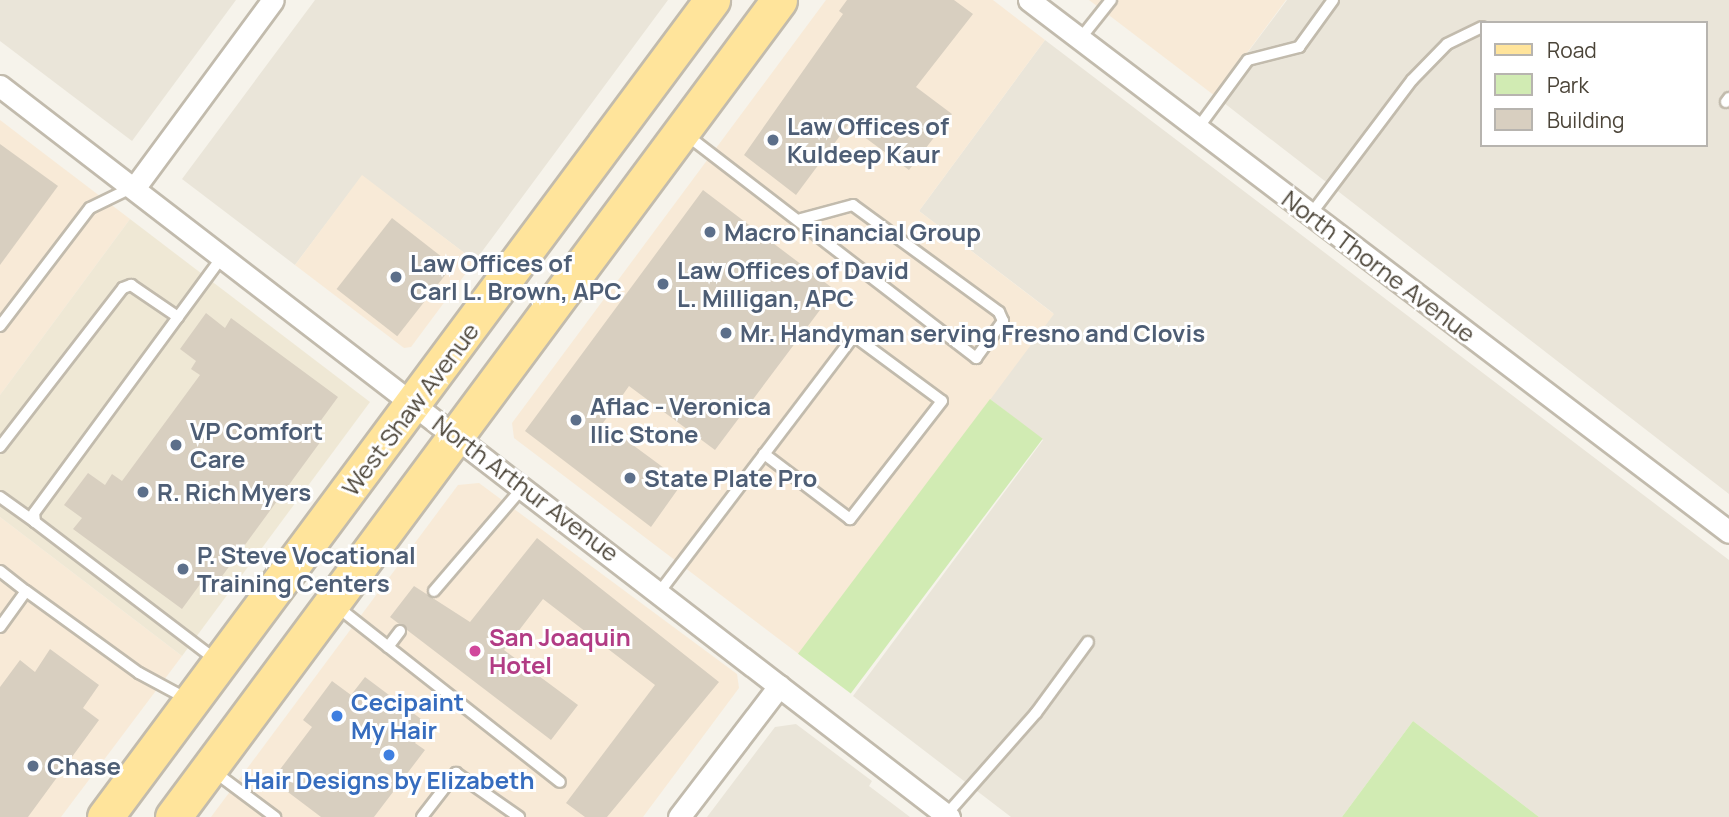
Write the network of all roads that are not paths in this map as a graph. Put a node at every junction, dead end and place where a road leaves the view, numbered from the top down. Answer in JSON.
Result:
{"nodes":[{"id":1,"x":273,"y":0,"type":"edge"},
{"id":2,"x":712,"y":0,"type":"edge"},
{"id":3,"x":779,"y":0,"type":"edge"},
{"id":4,"x":1029,"y":0,"type":"edge"},
{"id":5,"x":1111,"y":0,"type":"edge"},
{"id":6,"x":1334,"y":0,"type":"edge"},
{"id":7,"x":1480,"y":28,"type":"edge"},
{"id":8,"x":1080,"y":39,"type":"junction"},
{"id":9,"x":0,"y":86,"type":"edge"},
{"id":10,"x":1198,"y":128,"type":"junction"},
{"id":11,"x":681,"y":132,"type":"junction"},
{"id":12,"x":135,"y":187,"type":"junction"},
{"id":13,"x":1311,"y":214,"type":"junction"},
{"id":14,"x":801,"y":219,"type":"junction"},
{"id":15,"x":223,"y":256,"type":"junction"},
{"id":16,"x":178,"y":317,"type":"junction"},
{"id":17,"x":0,"y":326,"type":"edge"},
{"id":18,"x":414,"y":404,"type":"junction"},
{"id":19,"x":456,"y":436,"type":"junction"},
{"id":20,"x":0,"y":447,"type":"edge"},
{"id":21,"x":764,"y":454,"type":"junction"},
{"id":22,"x":523,"y":487,"type":"junction"},
{"id":23,"x":0,"y":497,"type":"edge"},
{"id":24,"x":35,"y":522,"type":"junction"},
{"id":25,"x":1729,"y":532,"type":"edge"},
{"id":26,"x":0,"y":571,"type":"edge"},
{"id":27,"x":661,"y":590,"type":"junction"},
{"id":28,"x":26,"y":591,"type":"junction"},
{"id":29,"x":434,"y":591,"type":"dead end"},
{"id":30,"x":332,"y":603,"type":"junction"},
{"id":31,"x":0,"y":627,"type":"edge"},
{"id":32,"x":400,"y":631,"type":"dead end"},
{"id":33,"x":1088,"y":642,"type":"dead end"},
{"id":34,"x":388,"y":647,"type":"junction"},
{"id":35,"x":220,"y":664,"type":"junction"},
{"id":36,"x":779,"y":686,"type":"junction"},
{"id":37,"x":192,"y":702,"type":"junction"},
{"id":38,"x":210,"y":768,"type":"junction"},
{"id":39,"x":560,"y":782,"type":"dead end"},
{"id":40,"x":515,"y":816,"type":"edge"},
{"id":41,"x":947,"y":816,"type":"edge"},
{"id":42,"x":105,"y":817,"type":"edge"},
{"id":43,"x":173,"y":817,"type":"edge"},
{"id":44,"x":275,"y":817,"type":"edge"},
{"id":45,"x":422,"y":817,"type":"edge"},
{"id":46,"x":679,"y":817,"type":"edge"}],
"edges":[{"from":1,"to":12,"type":"street"},
{"from":2,"to":18,"type":"main road","name":"West Shaw Avenue"},
{"from":3,"to":11,"type":"main road"},
{"from":4,"to":8,"type":"street","name":"North Thorne Avenue"},
{"from":5,"to":8,"type":"lane"},
{"from":6,"to":10,"type":"lane"},
{"from":7,"to":13,"type":"lane"},
{"from":8,"to":10,"type":"street","name":"North Thorne Avenue"},
{"from":9,"to":12,"type":"street","name":"North Arthur Avenue"},
{"from":10,"to":13,"type":"street","name":"North Thorne Avenue"},
{"from":11,"to":14,"type":"lane"},
{"from":11,"to":19,"type":"main road"},
{"from":12,"to":15,"type":"street","name":"North Arthur Avenue"},
{"from":12,"to":17,"type":"lane"},
{"from":13,"to":25,"type":"street","name":"North Thorne Avenue"},
{"from":14,"to":14,"type":"lane"},
{"from":15,"to":16,"type":"lane"},
{"from":15,"to":18,"type":"street","name":"North Arthur Avenue"},
{"from":16,"to":20,"type":"lane"},
{"from":16,"to":24,"type":"lane"},
{"from":18,"to":19,"type":"street","name":"North Arthur Avenue"},
{"from":18,"to":35,"type":"main road","name":"West Shaw Avenue"},
{"from":19,"to":22,"type":"street","name":"North Arthur Avenue"},
{"from":19,"to":30,"type":"main road"},
{"from":21,"to":21,"type":"lane"},
{"from":21,"to":27,"type":"lane"},
{"from":22,"to":27,"type":"street","name":"North Arthur Avenue"},
{"from":22,"to":29,"type":"lane"},
{"from":23,"to":24,"type":"lane"},
{"from":24,"to":35,"type":"lane"},
{"from":26,"to":28,"type":"lane"},
{"from":27,"to":36,"type":"street","name":"North Arthur Avenue"},
{"from":28,"to":31,"type":"lane"},
{"from":28,"to":37,"type":"lane"},
{"from":30,"to":34,"type":"lane"},
{"from":30,"to":38,"type":"main road"},
{"from":32,"to":34,"type":"lane"},
{"from":33,"to":41,"type":"lane"},
{"from":34,"to":39,"type":"lane"},
{"from":35,"to":37,"type":"main road","name":"West Shaw Avenue"},
{"from":36,"to":41,"type":"street","name":"North Arthur Avenue"},
{"from":36,"to":46,"type":"street"},
{"from":37,"to":42,"type":"main road","name":"West Shaw Avenue"},
{"from":38,"to":43,"type":"main road"},
{"from":38,"to":44,"type":"lane"},
{"from":40,"to":45,"type":"lane"}]}
